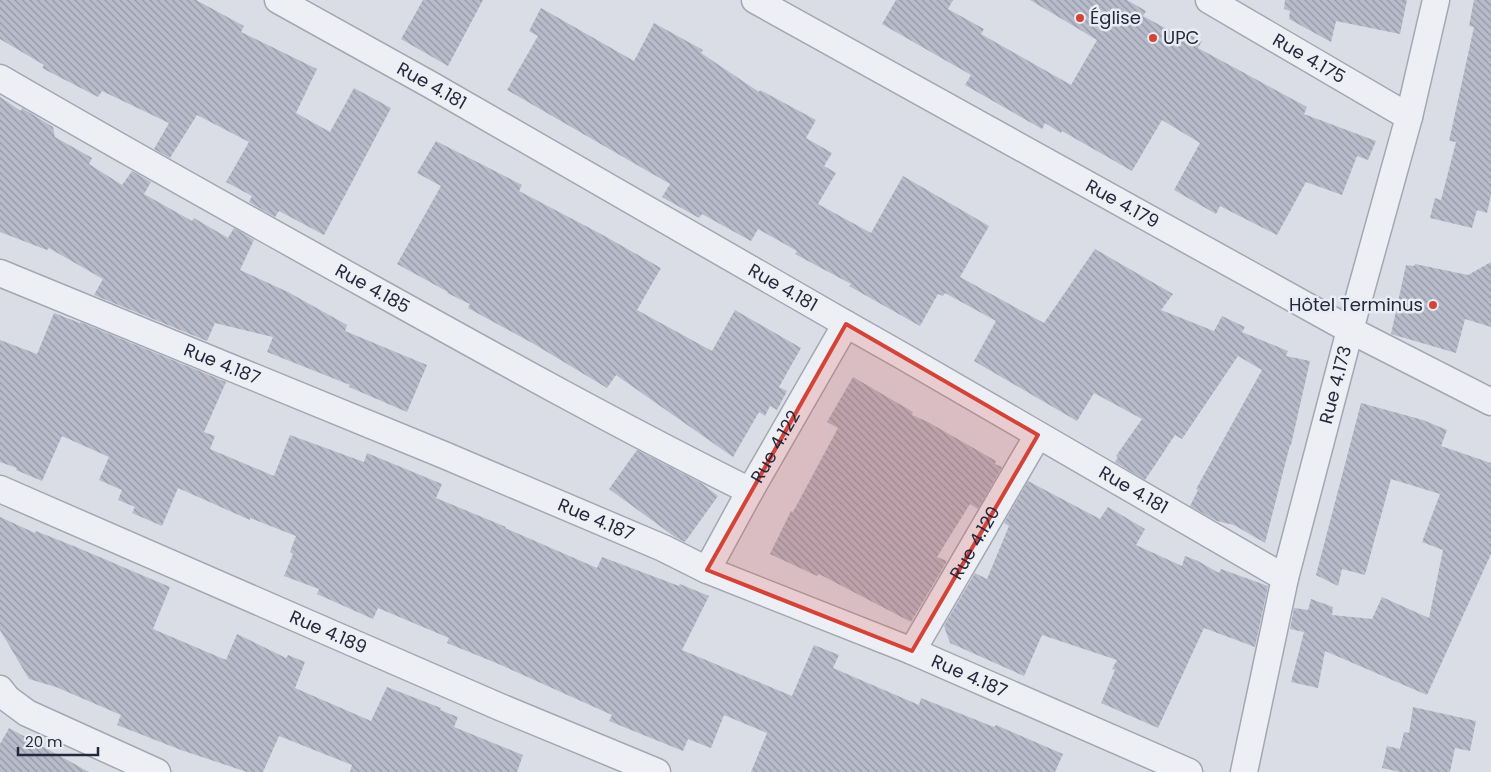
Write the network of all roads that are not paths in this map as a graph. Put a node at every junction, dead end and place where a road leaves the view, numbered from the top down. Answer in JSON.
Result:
{"nodes":[{"id":1,"x":278,"y":0,"type":"edge"},
{"id":2,"x":755,"y":0,"type":"edge"},
{"id":3,"x":1209,"y":0,"type":"edge"},
{"id":4,"x":1436,"y":0,"type":"edge"},
{"id":5,"x":0,"y":78,"type":"edge"},
{"id":6,"x":1410,"y":117,"type":"junction"},
{"id":7,"x":0,"y":273,"type":"edge"},
{"id":8,"x":846,"y":324,"type":"junction"},
{"id":9,"x":1350,"y":330,"type":"junction"},
{"id":10,"x":1491,"y":402,"type":"edge"},
{"id":11,"x":1038,"y":435,"type":"junction"},
{"id":12,"x":0,"y":489,"type":"edge"},
{"id":13,"x":750,"y":491,"type":"junction"},
{"id":14,"x":707,"y":570,"type":"junction"},
{"id":15,"x":1285,"y":578,"type":"junction"},
{"id":16,"x":912,"y":651,"type":"junction"},
{"id":17,"x":0,"y":689,"type":"edge"},
{"id":18,"x":157,"y":772,"type":"edge"},
{"id":19,"x":657,"y":772,"type":"edge"},
{"id":20,"x":1189,"y":772,"type":"edge"},
{"id":21,"x":1244,"y":772,"type":"edge"}],
"edges":[{"from":1,"to":8,"type":"street","name":"Rue 4.181"},
{"from":2,"to":9,"type":"street","name":"Rue 4.179"},
{"from":3,"to":6,"type":"street","name":"Rue 4.175"},
{"from":4,"to":6,"type":"street","name":"Rue 4.173"},
{"from":5,"to":13,"type":"street","name":"Rue 4.185"},
{"from":6,"to":9,"type":"street","name":"Rue 4.173"},
{"from":7,"to":14,"type":"street","name":"Rue 4.187"},
{"from":8,"to":11,"type":"street","name":"Rue 4.181"},
{"from":8,"to":13,"type":"street","name":"Rue 4.122"},
{"from":9,"to":10,"type":"street","name":"Rue 4.179"},
{"from":9,"to":15,"type":"street","name":"Rue 4.173"},
{"from":11,"to":15,"type":"street","name":"Rue 4.181"},
{"from":11,"to":16,"type":"street","name":"Rue 4.120"},
{"from":12,"to":19,"type":"street","name":"Rue 4.189"},
{"from":13,"to":14,"type":"street","name":"Rue 4.122"},
{"from":14,"to":16,"type":"street","name":"Rue 4.187"},
{"from":15,"to":21,"type":"street","name":"Rue 4.173"},
{"from":16,"to":20,"type":"street","name":"Rue 4.187"},
{"from":17,"to":18,"type":"street"}]}
